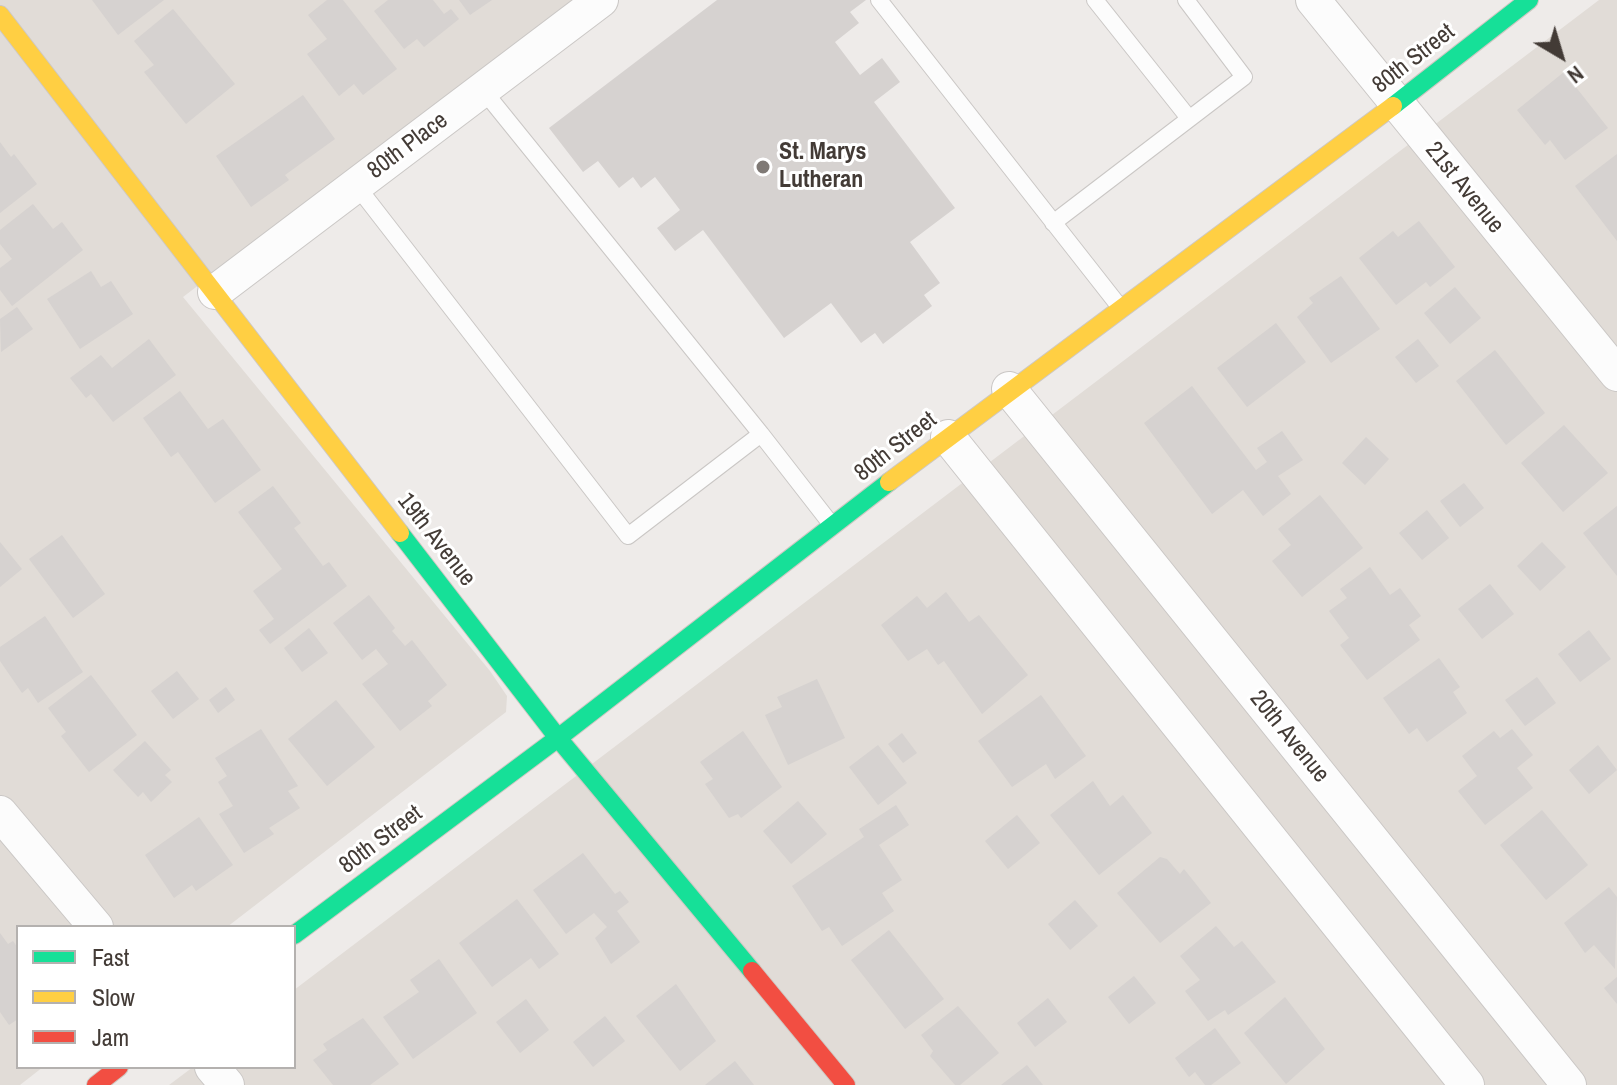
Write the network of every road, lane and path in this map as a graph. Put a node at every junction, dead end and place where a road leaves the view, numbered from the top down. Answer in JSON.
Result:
{"nodes":[{"id":1,"x":601,"y":0,"type":"edge"},
{"id":2,"x":879,"y":0,"type":"edge"},
{"id":3,"x":1095,"y":0,"type":"edge"},
{"id":4,"x":1186,"y":0,"type":"edge"},
{"id":5,"x":1313,"y":0,"type":"edge"},
{"id":6,"x":1529,"y":0,"type":"edge"},
{"id":7,"x":0,"y":15,"type":"edge"},
{"id":8,"x":483,"y":90,"type":"junction"},
{"id":9,"x":1396,"y":104,"type":"junction"},
{"id":10,"x":1188,"y":117,"type":"junction"},
{"id":11,"x":356,"y":185,"type":"junction"},
{"id":12,"x":1053,"y":223,"type":"junction"},
{"id":13,"x":215,"y":292,"type":"junction"},
{"id":14,"x":1120,"y":307,"type":"junction"},
{"id":15,"x":1617,"y":374,"type":"edge"},
{"id":16,"x":1009,"y":389,"type":"junction"},
{"id":17,"x":761,"y":434,"type":"junction"},
{"id":18,"x":948,"y":437,"type":"junction"},
{"id":19,"x":832,"y":526,"type":"junction"},
{"id":20,"x":558,"y":738,"type":"junction"},
{"id":21,"x":0,"y":813,"type":"edge"},
{"id":22,"x":94,"y":925,"type":"edge"},
{"id":23,"x":296,"y":934,"type":"edge"},
{"id":24,"x":116,"y":1069,"type":"edge"},
{"id":25,"x":214,"y":1069,"type":"edge"},
{"id":26,"x":96,"y":1085,"type":"edge"},
{"id":27,"x":227,"y":1085,"type":"edge"},
{"id":28,"x":846,"y":1085,"type":"edge"},
{"id":29,"x":1467,"y":1085,"type":"edge"},
{"id":30,"x":1569,"y":1085,"type":"edge"}],
"edges":[{"from":1,"to":8,"type":"street","name":"80th Place"},
{"from":2,"to":12,"type":"lane"},
{"from":3,"to":10,"type":"lane"},
{"from":4,"to":10,"type":"lane"},
{"from":5,"to":9,"type":"street","name":"21st Avenue"},
{"from":6,"to":9,"type":"street","name":"80th Street"},
{"from":7,"to":13,"type":"street","name":"19th Avenue"},
{"from":8,"to":11,"type":"street","name":"80th Place"},
{"from":8,"to":17,"type":"lane"},
{"from":9,"to":14,"type":"street","name":"80th Street"},
{"from":9,"to":15,"type":"street","name":"21st Avenue"},
{"from":10,"to":12,"type":"lane"},
{"from":11,"to":13,"type":"street","name":"80th Place"},
{"from":11,"to":17,"type":"lane"},
{"from":12,"to":14,"type":"lane"},
{"from":13,"to":20,"type":"street","name":"19th Avenue"},
{"from":14,"to":16,"type":"street","name":"80th Street"},
{"from":16,"to":18,"type":"street","name":"80th Street"},
{"from":16,"to":30,"type":"street","name":"20th Avenue"},
{"from":17,"to":19,"type":"lane"},
{"from":18,"to":19,"type":"street","name":"80th Street"},
{"from":18,"to":29,"type":"street"},
{"from":19,"to":20,"type":"street","name":"80th Street"},
{"from":20,"to":23,"type":"street","name":"80th Street"},
{"from":20,"to":28,"type":"street","name":"19th Avenue"},
{"from":21,"to":22,"type":"street"},
{"from":24,"to":26,"type":"street"},
{"from":25,"to":27,"type":"street"}]}
